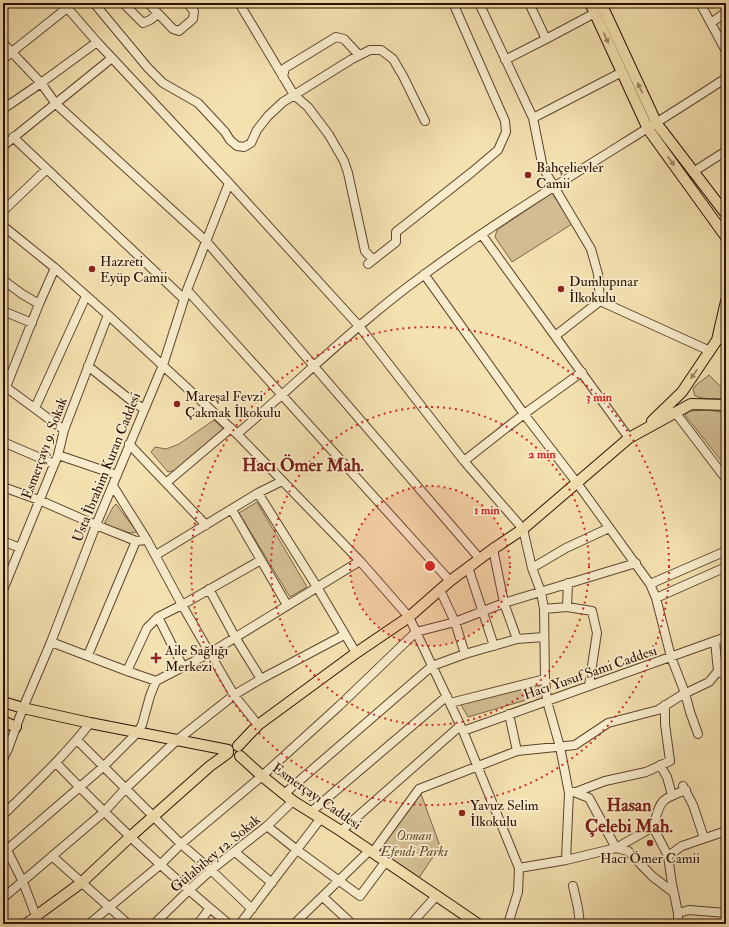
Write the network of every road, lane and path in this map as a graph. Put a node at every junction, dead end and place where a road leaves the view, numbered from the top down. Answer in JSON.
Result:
{"nodes":[{"id":1,"x":123,"y":3,"type":"edge"},
{"id":2,"x":148,"y":3,"type":"edge"},
{"id":3,"x":187,"y":3,"type":"edge"},
{"id":4,"x":239,"y":3,"type":"edge"},
{"id":5,"x":453,"y":3,"type":"edge"},
{"id":6,"x":529,"y":3,"type":"edge"},
{"id":7,"x":590,"y":3,"type":"edge"},
{"id":8,"x":601,"y":3,"type":"edge"},
{"id":9,"x":700,"y":3,"type":"edge"},
{"id":10,"x":481,"y":4,"type":"edge"},
{"id":11,"x":65,"y":5,"type":"edge"},
{"id":12,"x":97,"y":5,"type":"edge"},
{"id":13,"x":726,"y":12,"type":"edge"},
{"id":14,"x":595,"y":13,"type":"junction"},
{"id":15,"x":158,"y":14,"type":"junction"},
{"id":16,"x":711,"y":23,"type":"junction"},
{"id":17,"x":546,"y":39,"type":"junction"},
{"id":18,"x":97,"y":42,"type":"junction"},
{"id":19,"x":3,"y":43,"type":"edge"},
{"id":20,"x":12,"y":52,"type":"junction"},
{"id":21,"x":726,"y":52,"type":"edge"},
{"id":22,"x":359,"y":55,"type":"junction"},
{"id":23,"x":112,"y":58,"type":"junction"},
{"id":24,"x":3,"y":59,"type":"edge"},
{"id":25,"x":505,"y":60,"type":"junction"},
{"id":26,"x":275,"y":65,"type":"junction"},
{"id":27,"x":285,"y":68,"type":"junction"},
{"id":28,"x":622,"y":72,"type":"junction"},
{"id":29,"x":283,"y":77,"type":"junction"},
{"id":30,"x":726,"y":78,"type":"edge"},
{"id":31,"x":41,"y":84,"type":"junction"},
{"id":32,"x":294,"y":95,"type":"junction"},
{"id":33,"x":56,"y":104,"type":"junction"},
{"id":34,"x":3,"y":109,"type":"edge"},
{"id":35,"x":532,"y":118,"type":"junction"},
{"id":36,"x":425,"y":121,"type":"dead end"},
{"id":37,"x":652,"y":126,"type":"junction"},
{"id":38,"x":13,"y":137,"type":"junction"},
{"id":39,"x":3,"y":146,"type":"edge"},
{"id":40,"x":726,"y":150,"type":"edge"},
{"id":41,"x":47,"y":169,"type":"junction"},
{"id":42,"x":693,"y":172,"type":"junction"},
{"id":43,"x":229,"y":183,"type":"junction"},
{"id":44,"x":553,"y":186,"type":"junction"},
{"id":45,"x":725,"y":210,"type":"edge"},
{"id":46,"x":3,"y":211,"type":"edge"},
{"id":47,"x":3,"y":226,"type":"edge"},
{"id":48,"x":482,"y":235,"type":"junction"},
{"id":49,"x":726,"y":237,"type":"edge"},
{"id":50,"x":206,"y":241,"type":"junction"},
{"id":51,"x":55,"y":268,"type":"junction"},
{"id":52,"x":424,"y":274,"type":"junction"},
{"id":53,"x":3,"y":280,"type":"edge"},
{"id":54,"x":187,"y":290,"type":"junction"},
{"id":55,"x":86,"y":296,"type":"junction"},
{"id":56,"x":184,"y":299,"type":"junction"},
{"id":57,"x":726,"y":301,"type":"edge"},
{"id":58,"x":600,"y":302,"type":"junction"},
{"id":59,"x":39,"y":304,"type":"junction"},
{"id":60,"x":3,"y":311,"type":"edge"},
{"id":61,"x":108,"y":315,"type":"junction"},
{"id":62,"x":724,"y":322,"type":"edge"},
{"id":63,"x":32,"y":323,"type":"junction"},
{"id":64,"x":359,"y":326,"type":"junction"},
{"id":65,"x":555,"y":336,"type":"junction"},
{"id":66,"x":710,"y":351,"type":"junction"},
{"id":67,"x":163,"y":365,"type":"junction"},
{"id":68,"x":88,"y":366,"type":"junction"},
{"id":69,"x":315,"y":366,"type":"junction"},
{"id":70,"x":582,"y":372,"type":"junction"},
{"id":71,"x":5,"y":386,"type":"edge"},
{"id":72,"x":682,"y":392,"type":"junction"},
{"id":73,"x":283,"y":395,"type":"junction"},
{"id":74,"x":691,"y":404,"type":"junction"},
{"id":75,"x":725,"y":405,"type":"edge"},
{"id":76,"x":35,"y":408,"type":"junction"},
{"id":77,"x":144,"y":409,"type":"junction"},
{"id":78,"x":675,"y":412,"type":"junction"},
{"id":79,"x":524,"y":414,"type":"junction"},
{"id":80,"x":231,"y":428,"type":"junction"},
{"id":81,"x":643,"y":429,"type":"junction"},
{"id":82,"x":64,"y":430,"type":"junction"},
{"id":83,"x":237,"y":434,"type":"junction"},
{"id":84,"x":629,"y":438,"type":"junction"},
{"id":85,"x":3,"y":442,"type":"edge"},
{"id":86,"x":129,"y":444,"type":"junction"},
{"id":87,"x":58,"y":454,"type":"junction"},
{"id":88,"x":464,"y":462,"type":"junction"},
{"id":89,"x":54,"y":464,"type":"junction"},
{"id":90,"x":117,"y":476,"type":"junction"},
{"id":91,"x":726,"y":479,"type":"edge"},
{"id":92,"x":282,"y":481,"type":"junction"},
{"id":93,"x":166,"y":483,"type":"junction"},
{"id":94,"x":577,"y":483,"type":"junction"},
{"id":95,"x":113,"y":486,"type":"junction"},
{"id":96,"x":3,"y":487,"type":"edge"},
{"id":97,"x":258,"y":493,"type":"junction"},
{"id":98,"x":39,"y":500,"type":"junction"},
{"id":99,"x":232,"y":510,"type":"junction"},
{"id":100,"x":96,"y":525,"type":"junction"},
{"id":101,"x":206,"y":525,"type":"junction"},
{"id":102,"x":609,"y":528,"type":"junction"},
{"id":103,"x":523,"y":529,"type":"junction"},
{"id":104,"x":136,"y":540,"type":"junction"},
{"id":105,"x":147,"y":540,"type":"junction"},
{"id":106,"x":3,"y":541,"type":"edge"},
{"id":107,"x":20,"y":548,"type":"junction"},
{"id":108,"x":493,"y":549,"type":"junction"},
{"id":109,"x":726,"y":551,"type":"edge"},
{"id":110,"x":156,"y":555,"type":"junction"},
{"id":111,"x":480,"y":559,"type":"junction"},
{"id":112,"x":261,"y":560,"type":"junction"},
{"id":113,"x":360,"y":561,"type":"junction"},
{"id":114,"x":636,"y":563,"type":"junction"},
{"id":115,"x":726,"y":567,"type":"edge"},
{"id":116,"x":468,"y":568,"type":"junction"},
{"id":117,"x":532,"y":568,"type":"junction"},
{"id":118,"x":450,"y":581,"type":"junction"},
{"id":119,"x":568,"y":583,"type":"junction"},
{"id":120,"x":650,"y":584,"type":"junction"},
{"id":121,"x":317,"y":587,"type":"junction"},
{"id":122,"x":209,"y":589,"type":"junction"},
{"id":123,"x":3,"y":590,"type":"edge"},
{"id":124,"x":440,"y":590,"type":"junction"},
{"id":125,"x":540,"y":592,"type":"junction"},
{"id":126,"x":656,"y":598,"type":"junction"},
{"id":127,"x":504,"y":604,"type":"junction"},
{"id":128,"x":182,"y":605,"type":"junction"},
{"id":129,"x":287,"y":605,"type":"junction"},
{"id":130,"x":567,"y":607,"type":"junction"},
{"id":131,"x":544,"y":609,"type":"junction"},
{"id":132,"x":483,"y":612,"type":"junction"},
{"id":133,"x":158,"y":617,"type":"junction"},
{"id":134,"x":409,"y":617,"type":"junction"},
{"id":135,"x":455,"y":622,"type":"junction"},
{"id":136,"x":416,"y":632,"type":"junction"},
{"id":137,"x":344,"y":635,"type":"junction"},
{"id":138,"x":235,"y":637,"type":"junction"},
{"id":139,"x":544,"y":637,"type":"junction"},
{"id":140,"x":726,"y":637,"type":"edge"},
{"id":141,"x":517,"y":639,"type":"junction"},
{"id":142,"x":715,"y":641,"type":"junction"},
{"id":143,"x":51,"y":642,"type":"junction"},
{"id":144,"x":494,"y":646,"type":"junction"},
{"id":145,"x":210,"y":653,"type":"junction"},
{"id":146,"x":356,"y":653,"type":"junction"},
{"id":147,"x":465,"y":654,"type":"junction"},
{"id":148,"x":88,"y":655,"type":"junction"},
{"id":149,"x":671,"y":657,"type":"junction"},
{"id":150,"x":432,"y":666,"type":"junction"},
{"id":151,"x":183,"y":667,"type":"junction"},
{"id":152,"x":127,"y":671,"type":"junction"},
{"id":153,"x":718,"y":671,"type":"junction"},
{"id":154,"x":726,"y":676,"type":"edge"},
{"id":155,"x":261,"y":679,"type":"junction"},
{"id":156,"x":545,"y":679,"type":"junction"},
{"id":157,"x":156,"y":681,"type":"junction"},
{"id":158,"x":589,"y":685,"type":"junction"},
{"id":159,"x":685,"y":693,"type":"junction"},
{"id":160,"x":234,"y":695,"type":"junction"},
{"id":161,"x":448,"y":700,"type":"junction"},
{"id":162,"x":547,"y":701,"type":"junction"},
{"id":163,"x":3,"y":702,"type":"edge"},
{"id":164,"x":665,"y":705,"type":"junction"},
{"id":165,"x":23,"y":708,"type":"junction"},
{"id":166,"x":509,"y":714,"type":"junction"},
{"id":167,"x":3,"y":721,"type":"edge"},
{"id":168,"x":90,"y":723,"type":"junction"},
{"id":169,"x":258,"y":725,"type":"junction"},
{"id":170,"x":16,"y":726,"type":"junction"},
{"id":171,"x":462,"y":729,"type":"junction"},
{"id":172,"x":136,"y":732,"type":"junction"},
{"id":173,"x":698,"y":734,"type":"dead end"},
{"id":174,"x":77,"y":740,"type":"junction"},
{"id":175,"x":176,"y":741,"type":"junction"},
{"id":176,"x":238,"y":746,"type":"junction"},
{"id":177,"x":560,"y":747,"type":"junction"},
{"id":178,"x":228,"y":752,"type":"junction"},
{"id":179,"x":517,"y":752,"type":"junction"},
{"id":180,"x":240,"y":756,"type":"junction"},
{"id":181,"x":3,"y":760,"type":"edge"},
{"id":182,"x":56,"y":763,"type":"junction"},
{"id":183,"x":660,"y":765,"type":"junction"},
{"id":184,"x":103,"y":767,"type":"junction"},
{"id":185,"x":477,"y":767,"type":"junction"},
{"id":186,"x":262,"y":776,"type":"junction"},
{"id":187,"x":79,"y":787,"type":"junction"},
{"id":188,"x":125,"y":789,"type":"junction"},
{"id":189,"x":573,"y":792,"type":"junction"},
{"id":190,"x":284,"y":794,"type":"junction"},
{"id":191,"x":672,"y":796,"type":"junction"},
{"id":192,"x":293,"y":801,"type":"junction"},
{"id":193,"x":312,"y":811,"type":"junction"},
{"id":194,"x":104,"y":812,"type":"junction"},
{"id":195,"x":3,"y":815,"type":"edge"},
{"id":196,"x":153,"y":817,"type":"junction"},
{"id":197,"x":321,"y":818,"type":"junction"},
{"id":198,"x":267,"y":826,"type":"junction"},
{"id":199,"x":653,"y":827,"type":"junction"},
{"id":200,"x":341,"y":831,"type":"junction"},
{"id":201,"x":726,"y":832,"type":"edge"},
{"id":202,"x":130,"y":837,"type":"junction"},
{"id":203,"x":704,"y":838,"type":"junction"},
{"id":204,"x":3,"y":842,"type":"edge"},
{"id":205,"x":181,"y":844,"type":"junction"},
{"id":206,"x":616,"y":848,"type":"junction"},
{"id":207,"x":297,"y":850,"type":"junction"},
{"id":208,"x":371,"y":851,"type":"junction"},
{"id":209,"x":5,"y":852,"type":"edge"},
{"id":210,"x":235,"y":852,"type":"junction"},
{"id":211,"x":52,"y":856,"type":"junction"},
{"id":212,"x":668,"y":856,"type":"junction"},
{"id":213,"x":566,"y":860,"type":"junction"},
{"id":214,"x":386,"y":861,"type":"junction"},
{"id":215,"x":160,"y":865,"type":"junction"},
{"id":216,"x":519,"y":868,"type":"junction"},
{"id":217,"x":212,"y":870,"type":"junction"},
{"id":218,"x":339,"y":881,"type":"junction"},
{"id":219,"x":23,"y":882,"type":"junction"},
{"id":220,"x":82,"y":883,"type":"junction"},
{"id":221,"x":272,"y":883,"type":"junction"},
{"id":222,"x":573,"y":886,"type":"dead end"},
{"id":223,"x":189,"y":890,"type":"junction"},
{"id":224,"x":674,"y":893,"type":"junction"},
{"id":225,"x":437,"y":895,"type":"junction"},
{"id":226,"x":323,"y":897,"type":"junction"},
{"id":227,"x":3,"y":898,"type":"edge"},
{"id":228,"x":109,"y":908,"type":"junction"},
{"id":229,"x":210,"y":908,"type":"junction"},
{"id":230,"x":252,"y":909,"type":"junction"},
{"id":231,"x":678,"y":913,"type":"junction"},
{"id":232,"x":726,"y":913,"type":"edge"},
{"id":233,"x":38,"y":920,"type":"edge"},
{"id":234,"x":24,"y":924,"type":"edge"},
{"id":235,"x":89,"y":924,"type":"edge"},
{"id":236,"x":128,"y":924,"type":"edge"},
{"id":237,"x":154,"y":924,"type":"edge"},
{"id":238,"x":198,"y":924,"type":"edge"},
{"id":239,"x":229,"y":924,"type":"edge"},
{"id":240,"x":240,"y":924,"type":"edge"},
{"id":241,"x":294,"y":924,"type":"edge"},
{"id":242,"x":352,"y":924,"type":"edge"},
{"id":243,"x":411,"y":924,"type":"edge"},
{"id":244,"x":478,"y":924,"type":"edge"},
{"id":245,"x":508,"y":924,"type":"edge"},
{"id":246,"x":580,"y":924,"type":"edge"},
{"id":247,"x":678,"y":924,"type":"edge"}],
"edges":[{"from":1,"to":15,"type":"street"},
{"from":2,"to":15,"type":"street"},
{"from":3,"to":15,"type":"street"},
{"from":4,"to":26,"type":"street"},
{"from":5,"to":32,"type":"street"},
{"from":6,"to":17,"type":"street"},
{"from":7,"to":14,"type":"main road"},
{"from":37,"to":8,"type":"main road","one_way":true},
{"from":9,"to":16,"type":"street"},
{"from":10,"to":25,"type":"street"},
{"from":11,"to":18,"type":"street"},
{"from":11,"to":20,"type":"street"},
{"from":12,"to":32,"type":"street"},
{"from":13,"to":16,"type":"street"},
{"from":14,"to":17,"type":"street"},
{"from":14,"to":28,"type":"main road","one_way":true},
{"from":16,"to":21,"type":"street"},
{"from":17,"to":25,"type":"street"},
{"from":18,"to":23,"type":"street"},
{"from":18,"to":31,"type":"street"},
{"from":19,"to":20,"type":"street"},
{"from":20,"to":24,"type":"street"},
{"from":20,"to":31,"type":"street"},
{"from":22,"to":27,"type":"street"},
{"from":22,"to":32,"type":"street"},
{"from":22,"to":36,"type":"street"},
{"from":23,"to":33,"type":"street"},
{"from":23,"to":43,"type":"street"},
{"from":25,"to":35,"type":"street"},
{"from":26,"to":27,"type":"street"},
{"from":26,"to":29,"type":"street"},
{"from":27,"to":29,"type":"street"},
{"from":28,"to":35,"type":"street"},
{"from":28,"to":37,"type":"main road"},
{"from":29,"to":32,"type":"street"},
{"from":30,"to":37,"type":"street"},
{"from":31,"to":33,"type":"street"},
{"from":31,"to":34,"type":"street"},
{"from":33,"to":38,"type":"street"},
{"from":33,"to":50,"type":"street"},
{"from":35,"to":44,"type":"street"},
{"from":37,"to":42,"type":"main road"},
{"from":37,"to":44,"type":"street"},
{"from":37,"to":49,"type":"main road","one_way":true},
{"from":38,"to":39,"type":"street"},
{"from":38,"to":41,"type":"street"},
{"from":40,"to":42,"type":"street"},
{"from":41,"to":46,"type":"street"},
{"from":41,"to":56,"type":"street"},
{"from":42,"to":45,"type":"main road"},
{"from":43,"to":50,"type":"street","name":"Usta İbrahim Kuran Caddesi"},
{"from":43,"to":64,"type":"street"},
{"from":44,"to":48,"type":"street"},
{"from":44,"to":58,"type":"street"},
{"from":47,"to":51,"type":"street"},
{"from":48,"to":52,"type":"street"},
{"from":48,"to":65,"type":"street"},
{"from":50,"to":54,"type":"street","name":"Usta İbrahim Kuran Caddesi"},
{"from":50,"to":69,"type":"street"},
{"from":51,"to":55,"type":"street"},
{"from":51,"to":59,"type":"street"},
{"from":52,"to":64,"type":"street"},
{"from":52,"to":79,"type":"street"},
{"from":53,"to":59,"type":"street"},
{"from":54,"to":56,"type":"street","name":"Usta İbrahim Kuran Caddesi"},
{"from":54,"to":73,"type":"street"},
{"from":55,"to":61,"type":"street"},
{"from":55,"to":76,"type":"street"},
{"from":56,"to":67,"type":"street","name":"Usta İbrahim Kuran Caddesi"},
{"from":57,"to":62,"type":"main road"},
{"from":58,"to":65,"type":"street"},
{"from":58,"to":66,"type":"street"},
{"from":59,"to":63,"type":"street"},
{"from":60,"to":63,"type":"street"},
{"from":61,"to":67,"type":"street"},
{"from":61,"to":68,"type":"street","name":"Esmerçayı 9. Sokak"},
{"from":62,"to":66,"type":"main road"},
{"from":63,"to":71,"type":"street"},
{"from":64,"to":69,"type":"street"},
{"from":64,"to":88,"type":"street"},
{"from":65,"to":70,"type":"street"},
{"from":66,"to":72,"type":"main road","one_way":true},
{"from":67,"to":77,"type":"street","name":"Usta İbrahim Kuran Caddesi"},
{"from":67,"to":80,"type":"street"},
{"from":68,"to":77,"type":"street"},
{"from":68,"to":82,"type":"street","name":"Esmerçayı 9. Sokak"},
{"from":69,"to":73,"type":"street"},
{"from":69,"to":111,"type":"street"},
{"from":70,"to":79,"type":"street"},
{"from":70,"to":84,"type":"street"},
{"from":71,"to":76,"type":"street"},
{"from":72,"to":74,"type":"main road"},
{"from":72,"to":81,"type":"main road"},
{"from":73,"to":83,"type":"street"},
{"from":73,"to":118,"type":"street"},
{"from":74,"to":75,"type":"main road"},
{"from":74,"to":78,"type":"main road"},
{"from":76,"to":82,"type":"street"},
{"from":77,"to":86,"type":"street","name":"Usta İbrahim Kuran Caddesi"},
{"from":78,"to":81,"type":"main road"},
{"from":78,"to":91,"type":"street"},
{"from":79,"to":88,"type":"street"},
{"from":79,"to":94,"type":"street"},
{"from":80,"to":83,"type":"street"},
{"from":80,"to":93,"type":"street"},
{"from":81,"to":84,"type":"main road"},
{"from":82,"to":87,"type":"street","name":"Esmerçayı 9. Sokak"},
{"from":83,"to":92,"type":"street"},
{"from":84,"to":94,"type":"main road"},
{"from":85,"to":89,"type":"street"},
{"from":86,"to":90,"type":"street","name":"Usta İbrahim Kuran Caddesi"},
{"from":86,"to":93,"type":"street"},
{"from":87,"to":89,"type":"street","name":"Esmerçayı 9. Sokak"},
{"from":87,"to":90,"type":"street"},
{"from":88,"to":103,"type":"street"},
{"from":89,"to":98,"type":"street","name":"Esmerçayı 9. Sokak"},
{"from":90,"to":95,"type":"street","name":"Usta İbrahim Kuran Caddesi"},
{"from":92,"to":97,"type":"street"},
{"from":92,"to":113,"type":"street"},
{"from":93,"to":101,"type":"street"},
{"from":94,"to":102,"type":"street"},
{"from":94,"to":103,"type":"main road"},
{"from":95,"to":100,"type":"street","name":"Usta İbrahim Kuran Caddesi"},
{"from":95,"to":105,"type":"street"},
{"from":96,"to":98,"type":"street"},
{"from":97,"to":99,"type":"street"},
{"from":97,"to":121,"type":"street"},
{"from":98,"to":100,"type":"street"},
{"from":98,"to":107,"type":"street","name":"Esmerçayı 9. Sokak"},
{"from":99,"to":101,"type":"street"},
{"from":99,"to":112,"type":"street"},
{"from":100,"to":104,"type":"street"},
{"from":100,"to":143,"type":"street","name":"Usta İbrahim Kuran Caddesi"},
{"from":101,"to":110,"type":"street"},
{"from":102,"to":114,"type":"street"},
{"from":102,"to":117,"type":"street"},
{"from":103,"to":108,"type":"main road"},
{"from":103,"to":117,"type":"street"},
{"from":104,"to":105,"type":"street"},
{"from":104,"to":148,"type":"street"},
{"from":105,"to":110,"type":"street"},
{"from":106,"to":107,"type":"street"},
{"from":107,"to":123,"type":"street","name":"Esmerçayı 9. Sokak"},
{"from":108,"to":111,"type":"main road"},
{"from":108,"to":127,"type":"street"},
{"from":109,"to":120,"type":"street"},
{"from":110,"to":128,"type":"street"},
{"from":111,"to":116,"type":"main road"},
{"from":112,"to":122,"type":"street"},
{"from":112,"to":129,"type":"street"},
{"from":113,"to":121,"type":"street"},
{"from":113,"to":134,"type":"street"},
{"from":114,"to":119,"type":"street"},
{"from":114,"to":120,"type":"street"},
{"from":115,"to":126,"type":"street"},
{"from":116,"to":118,"type":"main road"},
{"from":116,"to":132,"type":"street"},
{"from":117,"to":125,"type":"street"},
{"from":118,"to":124,"type":"main road"},
{"from":119,"to":125,"type":"street"},
{"from":119,"to":130,"type":"street"},
{"from":120,"to":126,"type":"street"},
{"from":121,"to":129,"type":"street"},
{"from":121,"to":137,"type":"street"},
{"from":122,"to":128,"type":"street"},
{"from":122,"to":138,"type":"street"},
{"from":124,"to":134,"type":"main road"},
{"from":124,"to":135,"type":"street"},
{"from":125,"to":127,"type":"street"},
{"from":125,"to":131,"type":"street"},
{"from":126,"to":149,"type":"street"},
{"from":127,"to":132,"type":"street"},
{"from":127,"to":141,"type":"street"},
{"from":128,"to":133,"type":"street"},
{"from":128,"to":145,"type":"street"},
{"from":129,"to":138,"type":"street"},
{"from":130,"to":131,"type":"street"},
{"from":130,"to":158,"type":"street"},
{"from":131,"to":139,"type":"street"},
{"from":132,"to":135,"type":"street"},
{"from":132,"to":144,"type":"street"},
{"from":133,"to":151,"type":"street"},
{"from":133,"to":152,"type":"street"},
{"from":134,"to":136,"type":"street"},
{"from":134,"to":146,"type":"main road"},
{"from":135,"to":136,"type":"street"},
{"from":135,"to":147,"type":"street"},
{"from":136,"to":150,"type":"street"},
{"from":136,"to":186,"type":"street"},
{"from":137,"to":146,"type":"street"},
{"from":137,"to":155,"type":"street"},
{"from":138,"to":145,"type":"street"},
{"from":138,"to":155,"type":"street"},
{"from":139,"to":141,"type":"street"},
{"from":139,"to":156,"type":"street"},
{"from":140,"to":142,"type":"street","name":"Hacı Yusuf Sami Caddesi"},
{"from":141,"to":144,"type":"street"},
{"from":142,"to":149,"type":"street","name":"Hacı Yusuf Sami Caddesi"},
{"from":142,"to":153,"type":"street"},
{"from":143,"to":148,"type":"street"},
{"from":143,"to":165,"type":"street","name":"Usta İbrahim Kuran Caddesi"},
{"from":144,"to":147,"type":"street"},
{"from":145,"to":151,"type":"street"},
{"from":145,"to":160,"type":"street"},
{"from":146,"to":169,"type":"main road"},
{"from":147,"to":150,"type":"street"},
{"from":148,"to":152,"type":"street"},
{"from":149,"to":158,"type":"street","name":"Hacı Yusuf Sami Caddesi"},
{"from":149,"to":159,"type":"street"},
{"from":150,"to":161,"type":"street"},
{"from":150,"to":190,"type":"street"},
{"from":151,"to":157,"type":"street"},
{"from":152,"to":157,"type":"street"},
{"from":153,"to":154,"type":"street"},
{"from":153,"to":159,"type":"street"},
{"from":155,"to":160,"type":"street"},
{"from":156,"to":161,"type":"street"},
{"from":156,"to":162,"type":"street"},
{"from":157,"to":172,"type":"street"},
{"from":158,"to":162,"type":"street","name":"Hacı Yusuf Sami Caddesi"},
{"from":159,"to":164,"type":"street"},
{"from":159,"to":173,"type":"street"},
{"from":160,"to":169,"type":"street"},
{"from":160,"to":175,"type":"street"},
{"from":161,"to":171,"type":"street"},
{"from":161,"to":193,"type":"street"},
{"from":162,"to":166,"type":"street","name":"Hacı Yusuf Sami Caddesi"},
{"from":162,"to":177,"type":"street"},
{"from":163,"to":165,"type":"main road"},
{"from":164,"to":177,"type":"street"},
{"from":164,"to":183,"type":"street"},
{"from":165,"to":168,"type":"main road"},
{"from":165,"to":170,"type":"street","name":"Usta İbrahim Kuran Caddesi"},
{"from":166,"to":171,"type":"street","name":"Hacı Yusuf Sami Caddesi"},
{"from":166,"to":179,"type":"street"},
{"from":167,"to":170,"type":"main road"},
{"from":168,"to":172,"type":"main road"},
{"from":168,"to":174,"type":"street"},
{"from":169,"to":176,"type":"main road"},
{"from":170,"to":181,"type":"street","name":"Usta İbrahim Kuran Caddesi"},
{"from":171,"to":185,"type":"street"},
{"from":171,"to":200,"type":"street"},
{"from":172,"to":175,"type":"main road"},
{"from":172,"to":184,"type":"street"},
{"from":174,"to":182,"type":"street"},
{"from":174,"to":184,"type":"street"},
{"from":175,"to":178,"type":"main road"},
{"from":175,"to":188,"type":"street"},
{"from":176,"to":178,"type":"main road"},
{"from":176,"to":180,"type":"main road"},
{"from":177,"to":179,"type":"street"},
{"from":177,"to":189,"type":"street"},
{"from":178,"to":180,"type":"main road"},
{"from":178,"to":196,"type":"main road"},
{"from":179,"to":185,"type":"street"},
{"from":180,"to":186,"type":"main road","name":"Esmerçayı Caddesi"},
{"from":182,"to":187,"type":"street"},
{"from":182,"to":195,"type":"street"},
{"from":183,"to":189,"type":"street"},
{"from":183,"to":191,"type":"street"},
{"from":184,"to":187,"type":"street"},
{"from":184,"to":188,"type":"street"},
{"from":185,"to":208,"type":"street"},
{"from":185,"to":216,"type":"street"},
{"from":186,"to":190,"type":"main road","name":"Esmerçayı Caddesi"},
{"from":186,"to":205,"type":"street"},
{"from":187,"to":194,"type":"street"},
{"from":187,"to":209,"type":"street"},
{"from":188,"to":194,"type":"street"},
{"from":188,"to":196,"type":"street"},
{"from":189,"to":206,"type":"street"},
{"from":189,"to":213,"type":"street"},
{"from":190,"to":192,"type":"main road","name":"Esmerçayı Caddesi"},
{"from":191,"to":199,"type":"street"},
{"from":191,"to":203,"type":"street"},
{"from":192,"to":193,"type":"main road","name":"Esmerçayı Caddesi"},
{"from":192,"to":198,"type":"street","name":"Gülabibey 12. Sokak"},
{"from":193,"to":197,"type":"main road","name":"Esmerçayı Caddesi"},
{"from":194,"to":202,"type":"street"},
{"from":194,"to":211,"type":"street"},
{"from":196,"to":202,"type":"main road"},
{"from":196,"to":205,"type":"street"},
{"from":197,"to":200,"type":"main road","name":"Esmerçayı Caddesi"},
{"from":197,"to":207,"type":"street"},
{"from":198,"to":207,"type":"street"},
{"from":198,"to":210,"type":"street","name":"Gülabibey 12. Sokak"},
{"from":199,"to":206,"type":"street"},
{"from":199,"to":212,"type":"street"},
{"from":200,"to":208,"type":"main road","name":"Esmerçayı Caddesi"},
{"from":201,"to":203,"type":"street"},
{"from":202,"to":215,"type":"street"},
{"from":202,"to":220,"type":"main road"},
{"from":203,"to":212,"type":"street"},
{"from":204,"to":209,"type":"street"},
{"from":205,"to":215,"type":"street"},
{"from":205,"to":217,"type":"street"},
{"from":206,"to":213,"type":"street"},
{"from":206,"to":224,"type":"street"},
{"from":207,"to":218,"type":"street"},
{"from":207,"to":221,"type":"street"},
{"from":208,"to":214,"type":"main road","name":"Esmerçayı Caddesi"},
{"from":208,"to":218,"type":"street"},
{"from":209,"to":219,"type":"street"},
{"from":210,"to":217,"type":"street","name":"Gülabibey 12. Sokak"},
{"from":210,"to":221,"type":"street"},
{"from":211,"to":219,"type":"street"},
{"from":211,"to":220,"type":"street"},
{"from":212,"to":224,"type":"street"},
{"from":213,"to":216,"type":"street"},
{"from":214,"to":218,"type":"street"},
{"from":214,"to":225,"type":"main road","name":"Esmerçayı Caddesi"},
{"from":215,"to":223,"type":"street"},
{"from":215,"to":228,"type":"street"},
{"from":216,"to":245,"type":"street"},
{"from":217,"to":223,"type":"street","name":"Gülabibey 12. Sokak"},
{"from":217,"to":230,"type":"street"},
{"from":218,"to":226,"type":"street"},
{"from":219,"to":227,"type":"street"},
{"from":219,"to":233,"type":"street"},
{"from":220,"to":228,"type":"street"},
{"from":220,"to":233,"type":"main road"},
{"from":221,"to":230,"type":"street"},
{"from":222,"to":246,"type":"street"},
{"from":223,"to":229,"type":"street"},
{"from":223,"to":237,"type":"street","name":"Gülabibey 12. Sokak"},
{"from":224,"to":231,"type":"street"},
{"from":225,"to":243,"type":"street"},
{"from":225,"to":244,"type":"main road","name":"Esmerçayı Caddesi"},
{"from":226,"to":241,"type":"street"},
{"from":226,"to":242,"type":"street"},
{"from":228,"to":235,"type":"street"},
{"from":228,"to":236,"type":"street"},
{"from":229,"to":238,"type":"street"},
{"from":229,"to":239,"type":"street"},
{"from":230,"to":240,"type":"street"},
{"from":231,"to":232,"type":"street"},
{"from":231,"to":247,"type":"street"},
{"from":233,"to":234,"type":"street"}]}
